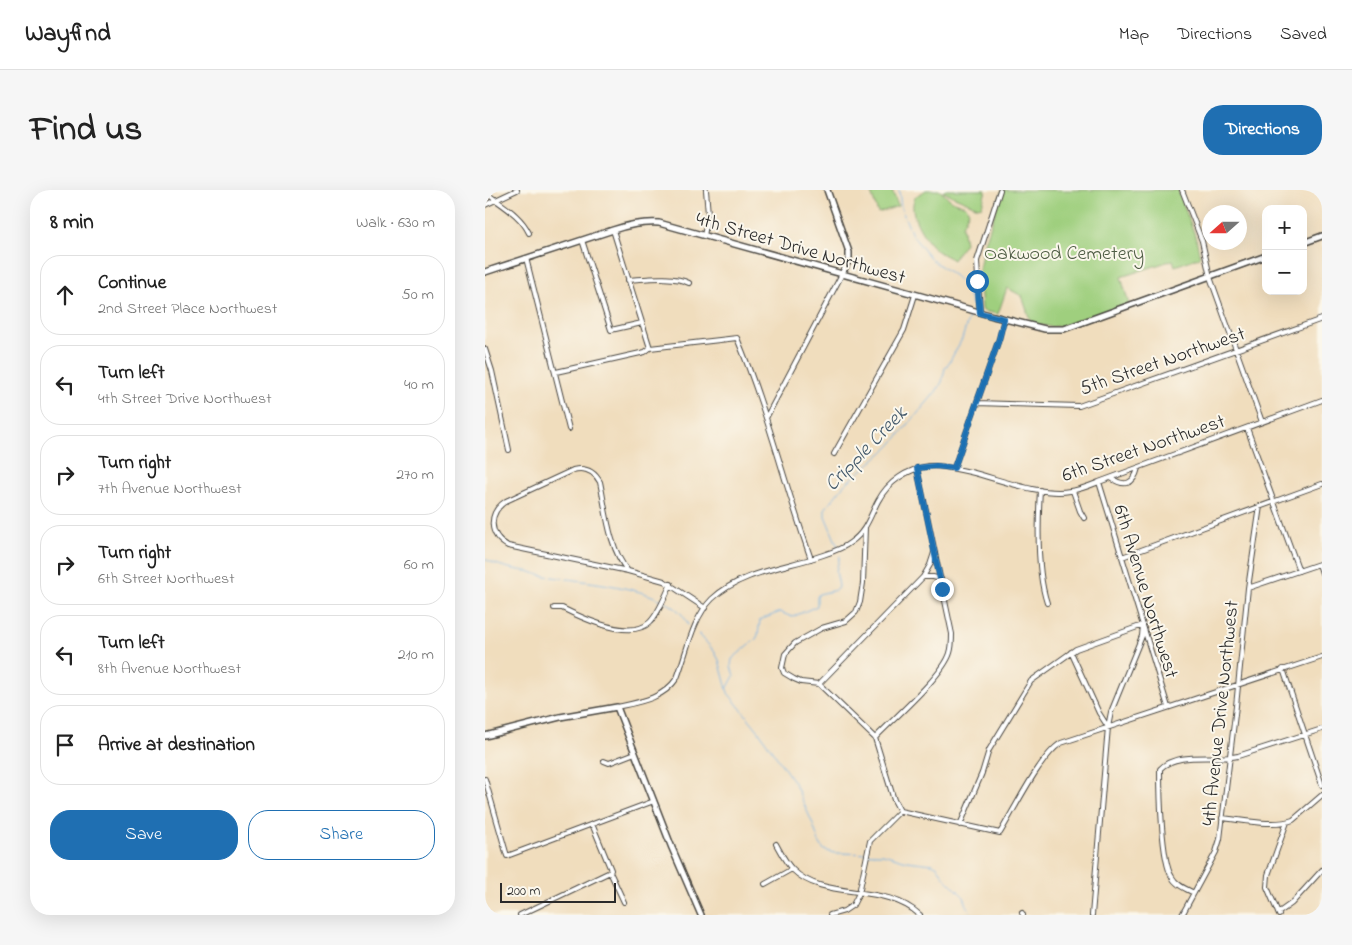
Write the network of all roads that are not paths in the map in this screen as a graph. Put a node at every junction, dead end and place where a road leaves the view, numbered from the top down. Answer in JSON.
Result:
{"nodes":[{"id":1,"x":517,"y":190,"type":"edge"},
{"id":2,"x":706,"y":190,"type":"edge"},
{"id":3,"x":827,"y":190,"type":"edge"},
{"id":4,"x":1000,"y":190,"type":"edge"},
{"id":5,"x":1182,"y":190,"type":"edge"},
{"id":6,"x":485,"y":192,"type":"edge"},
{"id":7,"x":495,"y":200,"type":"junction"},
{"id":8,"x":485,"y":205,"type":"edge"},
{"id":9,"x":613,"y":230,"type":"junction"},
{"id":10,"x":529,"y":233,"type":"dead end"},
{"id":11,"x":704,"y":236,"type":"junction"},
{"id":12,"x":1322,"y":236,"type":"edge"},
{"id":13,"x":582,"y":240,"type":"junction"},
{"id":14,"x":1307,"y":241,"type":"edge"},
{"id":15,"x":526,"y":258,"type":"junction"},
{"id":16,"x":1262,"y":258,"type":"edge"},
{"id":17,"x":485,"y":272,"type":"edge"},
{"id":18,"x":842,"y":274,"type":"junction"},
{"id":19,"x":1210,"y":277,"type":"junction"},
{"id":20,"x":628,"y":280,"type":"junction"},
{"id":21,"x":689,"y":283,"type":"dead end"},
{"id":22,"x":915,"y":295,"type":"junction"},
{"id":23,"x":980,"y":313,"type":"junction"},
{"id":24,"x":1004,"y":319,"type":"junction"},
{"id":25,"x":1322,"y":319,"type":"edge"},
{"id":26,"x":642,"y":323,"type":"junction"},
{"id":27,"x":650,"y":348,"type":"junction"},
{"id":28,"x":485,"y":349,"type":"edge"},
{"id":29,"x":1236,"y":350,"type":"junction"},
{"id":30,"x":555,"y":372,"type":"junction"},
{"id":31,"x":1322,"y":400,"type":"edge"},
{"id":32,"x":977,"y":403,"type":"junction"},
{"id":33,"x":767,"y":418,"type":"junction"},
{"id":34,"x":1262,"y":422,"type":"junction"},
{"id":35,"x":1247,"y":428,"type":"junction"},
{"id":36,"x":569,"y":429,"type":"dead end"},
{"id":37,"x":509,"y":450,"type":"dead end"},
{"id":38,"x":834,"y":454,"type":"dead end"},
{"id":39,"x":917,"y":468,"type":"junction"},
{"id":40,"x":954,"y":468,"type":"junction"},
{"id":41,"x":1138,"y":468,"type":"junction"},
{"id":42,"x":1111,"y":478,"type":"junction"},
{"id":43,"x":1099,"y":482,"type":"junction"},
{"id":44,"x":1322,"y":484,"type":"edge"},
{"id":45,"x":1041,"y":490,"type":"junction"},
{"id":46,"x":1073,"y":491,"type":"junction"},
{"id":47,"x":1275,"y":501,"type":"junction"},
{"id":48,"x":1260,"y":506,"type":"junction"},
{"id":49,"x":1084,"y":518,"type":"dead end"},
{"id":50,"x":865,"y":527,"type":"junction"},
{"id":51,"x":934,"y":551,"type":"junction"},
{"id":52,"x":1122,"y":557,"type":"junction"},
{"id":53,"x":811,"y":559,"type":"junction"},
{"id":54,"x":1320,"y":563,"type":"edge"},
{"id":55,"x":628,"y":571,"type":"junction"},
{"id":56,"x":1299,"y":571,"type":"junction"},
{"id":57,"x":1322,"y":573,"type":"edge"},
{"id":58,"x":923,"y":577,"type":"junction"},
{"id":59,"x":941,"y":579,"type":"junction"},
{"id":60,"x":671,"y":584,"type":"junction"},
{"id":61,"x":1248,"y":588,"type":"junction"},
{"id":62,"x":1047,"y":603,"type":"dead end"},
{"id":63,"x":554,"y":608,"type":"dead end"},
{"id":64,"x":705,"y":608,"type":"junction"},
{"id":65,"x":1143,"y":625,"type":"junction"},
{"id":66,"x":1071,"y":652,"type":"junction"},
{"id":67,"x":1322,"y":657,"type":"edge"},
{"id":68,"x":1283,"y":669,"type":"junction"},
{"id":69,"x":819,"y":684,"type":"junction"},
{"id":70,"x":1238,"y":684,"type":"junction"},
{"id":71,"x":617,"y":707,"type":"junction"},
{"id":72,"x":1168,"y":707,"type":"junction"},
{"id":73,"x":1108,"y":728,"type":"junction"},
{"id":74,"x":1322,"y":729,"type":"edge"},
{"id":75,"x":1305,"y":734,"type":"junction"},
{"id":76,"x":485,"y":736,"type":"edge"},
{"id":77,"x":875,"y":738,"type":"junction"},
{"id":78,"x":635,"y":753,"type":"junction"},
{"id":79,"x":1229,"y":758,"type":"junction"},
{"id":80,"x":604,"y":761,"type":"dead end"},
{"id":81,"x":485,"y":779,"type":"edge"},
{"id":82,"x":1322,"y":785,"type":"edge"},
{"id":83,"x":1322,"y":795,"type":"edge"},
{"id":84,"x":654,"y":801,"type":"junction"},
{"id":85,"x":901,"y":811,"type":"junction"},
{"id":86,"x":1222,"y":818,"type":"junction"},
{"id":87,"x":1287,"y":822,"type":"junction"},
{"id":88,"x":592,"y":824,"type":"junction"},
{"id":89,"x":960,"y":825,"type":"junction"},
{"id":90,"x":776,"y":844,"type":"dead end"},
{"id":91,"x":792,"y":869,"type":"junction"},
{"id":92,"x":1322,"y":870,"type":"edge"},
{"id":93,"x":610,"y":872,"type":"junction"},
{"id":94,"x":765,"y":884,"type":"dead end"},
{"id":95,"x":859,"y":892,"type":"junction"},
{"id":96,"x":1194,"y":893,"type":"junction"},
{"id":97,"x":624,"y":902,"type":"dead end"},
{"id":98,"x":1279,"y":914,"type":"edge"},
{"id":99,"x":520,"y":915,"type":"edge"},
{"id":100,"x":701,"y":915,"type":"edge"},
{"id":101,"x":830,"y":915,"type":"edge"},
{"id":102,"x":919,"y":915,"type":"edge"},
{"id":103,"x":1092,"y":915,"type":"edge"},
{"id":104,"x":1183,"y":915,"type":"edge"}],
"edges":[{"from":1,"to":7,"type":"street"},
{"from":2,"to":11,"type":"street"},
{"from":3,"to":18,"type":"main road"},
{"from":4,"to":23,"type":"street"},
{"from":5,"to":19,"type":"street"},
{"from":6,"to":7,"type":"street"},
{"from":7,"to":8,"type":"street"},
{"from":7,"to":10,"type":"street"},
{"from":9,"to":11,"type":"main road","name":"4th Street Drive Northwest"},
{"from":9,"to":13,"type":"main road","name":"4th Street Drive Northwest"},
{"from":9,"to":20,"type":"street"},
{"from":11,"to":18,"type":"main road","name":"4th Street Drive Northwest"},
{"from":12,"to":14,"type":"main road"},
{"from":13,"to":15,"type":"main road","name":"4th Street Drive Northwest"},
{"from":13,"to":26,"type":"street"},
{"from":15,"to":17,"type":"main road","name":"4th Street Drive Northwest"},
{"from":15,"to":30,"type":"street"},
{"from":16,"to":19,"type":"main road"},
{"from":18,"to":22,"type":"main road","name":"4th Street Drive Northwest"},
{"from":18,"to":33,"type":"street"},
{"from":19,"to":24,"type":"main road","name":"4th Street Drive Northwest"},
{"from":19,"to":29,"type":"street"},
{"from":20,"to":21,"type":"street"},
{"from":20,"to":26,"type":"street"},
{"from":22,"to":23,"type":"main road","name":"4th Street Drive Northwest"},
{"from":22,"to":38,"type":"street"},
{"from":23,"to":24,"type":"main road","name":"4th Street Drive Northwest"},
{"from":24,"to":32,"type":"street"},
{"from":25,"to":29,"type":"street","name":"5th Street Northwest"},
{"from":26,"to":27,"type":"street"},
{"from":27,"to":30,"type":"street"},
{"from":27,"to":33,"type":"street"},
{"from":28,"to":37,"type":"street"},
{"from":29,"to":32,"type":"street","name":"5th Street Northwest"},
{"from":29,"to":34,"type":"street"},
{"from":30,"to":36,"type":"street"},
{"from":31,"to":34,"type":"street","name":"6th Street Northwest"},
{"from":32,"to":40,"type":"street"},
{"from":33,"to":53,"type":"street"},
{"from":34,"to":35,"type":"street","name":"6th Street Northwest"},
{"from":35,"to":41,"type":"street","name":"6th Street Northwest"},
{"from":35,"to":47,"type":"street"},
{"from":39,"to":40,"type":"street","name":"6th Street Northwest"},
{"from":39,"to":50,"type":"street","name":"6th Street Northwest"},
{"from":39,"to":51,"type":"street"},
{"from":40,"to":45,"type":"street","name":"6th Street Northwest"},
{"from":41,"to":42,"type":"street","name":"6th Street Northwest"},
{"from":41,"to":42,"type":"street"},
{"from":42,"to":43,"type":"street","name":"6th Street Northwest"},
{"from":43,"to":46,"type":"street","name":"6th Street Northwest"},
{"from":43,"to":52,"type":"street","name":"6th Avenue Northwest"},
{"from":44,"to":47,"type":"street"},
{"from":45,"to":46,"type":"street","name":"6th Street Northwest"},
{"from":45,"to":62,"type":"street"},
{"from":46,"to":49,"type":"street"},
{"from":47,"to":48,"type":"street"},
{"from":47,"to":56,"type":"street"},
{"from":48,"to":52,"type":"street"},
{"from":48,"to":61,"type":"street","name":"4th Avenue Drive Northwest"},
{"from":50,"to":53,"type":"street","name":"6th Street Northwest"},
{"from":50,"to":69,"type":"street"},
{"from":51,"to":58,"type":"street"},
{"from":51,"to":59,"type":"street"},
{"from":52,"to":65,"type":"street","name":"6th Avenue Northwest"},
{"from":53,"to":64,"type":"street","name":"6th Street Northwest"},
{"from":54,"to":56,"type":"street"},
{"from":54,"to":57,"type":"street"},
{"from":55,"to":55,"type":"street"},
{"from":55,"to":60,"type":"street"},
{"from":56,"to":61,"type":"street"},
{"from":58,"to":59,"type":"street"},
{"from":58,"to":69,"type":"street"},
{"from":59,"to":77,"type":"street"},
{"from":60,"to":63,"type":"street"},
{"from":60,"to":64,"type":"street"},
{"from":61,"to":70,"type":"street","name":"4th Avenue Drive Northwest"},
{"from":64,"to":71,"type":"street","name":"6th Street Northwest"},
{"from":65,"to":66,"type":"street"},
{"from":65,"to":72,"type":"street","name":"6th Avenue Northwest"},
{"from":65,"to":73,"type":"street"},
{"from":66,"to":73,"type":"street"},
{"from":66,"to":89,"type":"street"},
{"from":67,"to":68,"type":"street"},
{"from":68,"to":70,"type":"street"},
{"from":68,"to":75,"type":"street"},
{"from":69,"to":77,"type":"street"},
{"from":70,"to":72,"type":"street"},
{"from":70,"to":79,"type":"street","name":"4th Avenue Drive Northwest"},
{"from":71,"to":76,"type":"main road","name":"6th Street Northwest"},
{"from":71,"to":78,"type":"main road"},
{"from":72,"to":73,"type":"street"},
{"from":73,"to":89,"type":"street"},
{"from":73,"to":103,"type":"street"},
{"from":74,"to":75,"type":"street"},
{"from":75,"to":79,"type":"street"},
{"from":75,"to":82,"type":"street"},
{"from":77,"to":85,"type":"street"},
{"from":78,"to":80,"type":"street"},
{"from":78,"to":84,"type":"main road"},
{"from":79,"to":86,"type":"street","name":"4th Avenue Drive Northwest"},
{"from":79,"to":96,"type":"street"},
{"from":81,"to":88,"type":"street"},
{"from":83,"to":87,"type":"street"},
{"from":84,"to":88,"type":"street"},
{"from":84,"to":100,"type":"main road"},
{"from":85,"to":89,"type":"street"},
{"from":85,"to":95,"type":"street"},
{"from":86,"to":87,"type":"street"},
{"from":86,"to":96,"type":"street","name":"4th Avenue Drive Northwest"},
{"from":87,"to":98,"type":"street"},
{"from":88,"to":93,"type":"street"},
{"from":90,"to":91,"type":"street"},
{"from":91,"to":94,"type":"street"},
{"from":91,"to":95,"type":"street"},
{"from":92,"to":98,"type":"street"},
{"from":93,"to":97,"type":"street"},
{"from":93,"to":99,"type":"street"},
{"from":95,"to":101,"type":"street"},
{"from":95,"to":102,"type":"street"},
{"from":96,"to":104,"type":"street","name":"4th Avenue Drive Northwest"}]}
